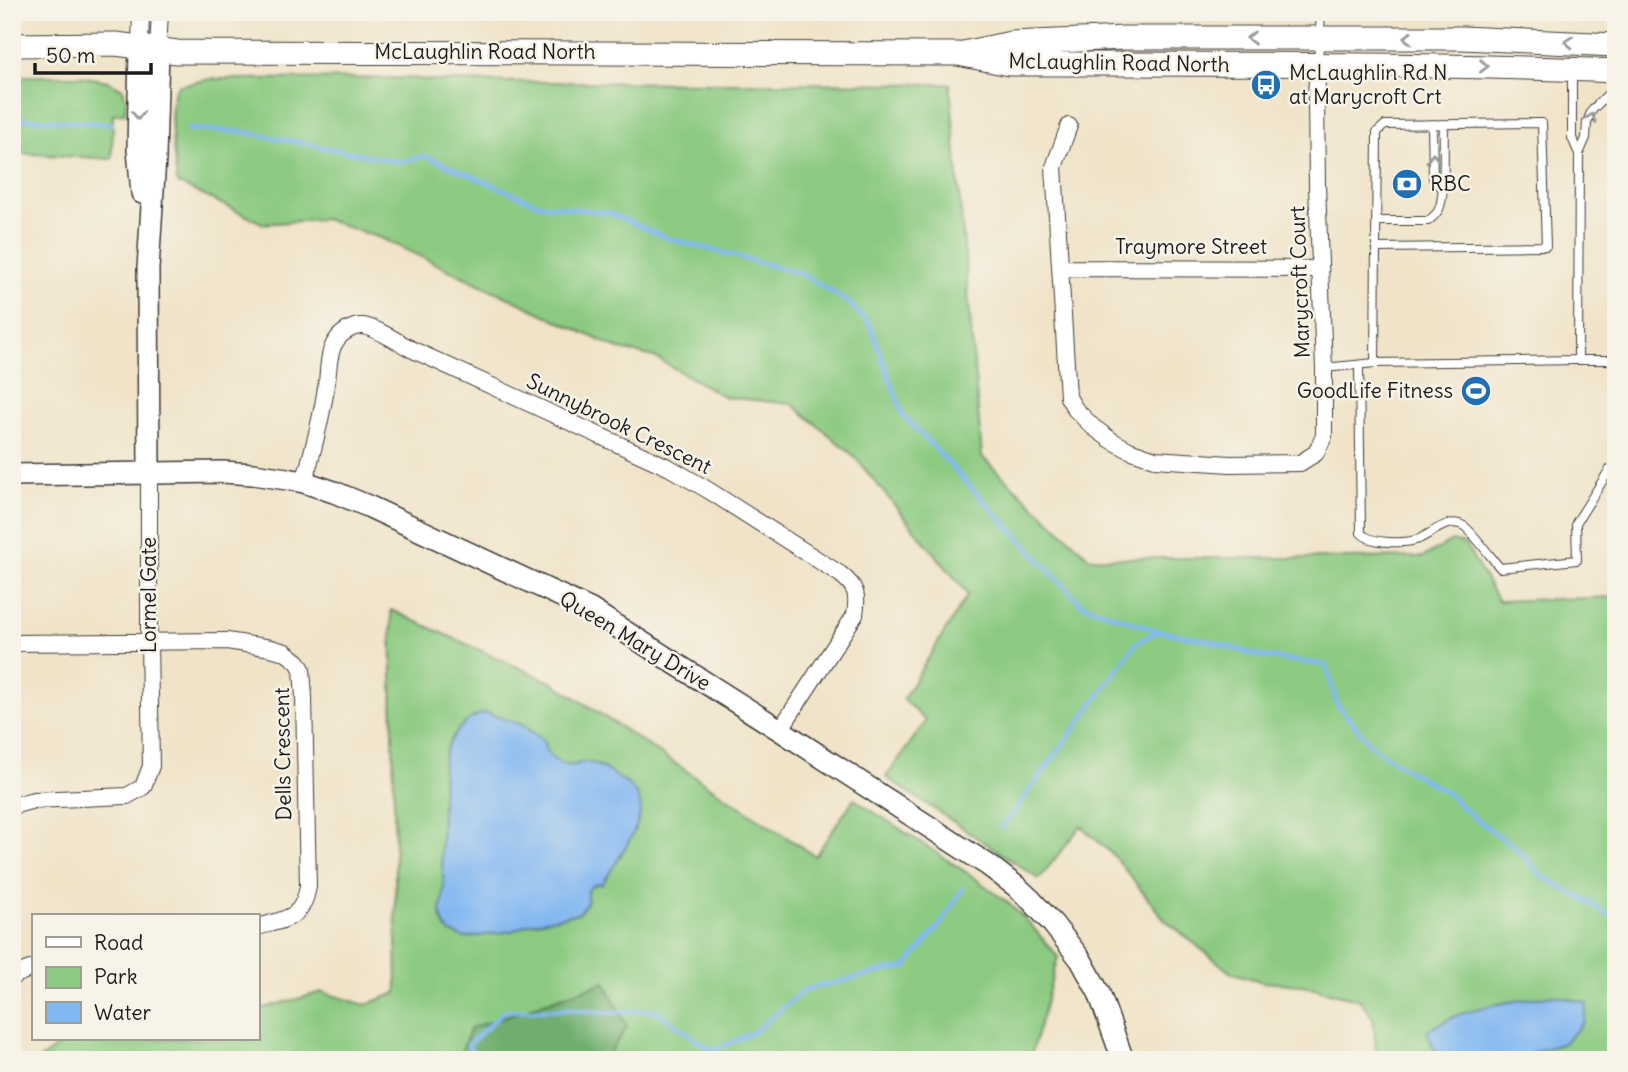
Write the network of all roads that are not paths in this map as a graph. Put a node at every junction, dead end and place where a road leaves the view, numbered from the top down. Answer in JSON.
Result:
{"nodes":[{"id":1,"x":141,"y":12,"type":"edge"},
{"id":2,"x":160,"y":12,"type":"edge"},
{"id":3,"x":1321,"y":12,"type":"edge"},
{"id":4,"x":1320,"y":38,"type":"junction"},
{"id":5,"x":1614,"y":44,"type":"edge"},
{"id":6,"x":12,"y":45,"type":"edge"},
{"id":7,"x":149,"y":48,"type":"junction"},
{"id":8,"x":958,"y":54,"type":"junction"},
{"id":9,"x":1318,"y":64,"type":"junction"},
{"id":10,"x":1572,"y":69,"type":"junction"},
{"id":11,"x":1616,"y":71,"type":"edge"},
{"id":12,"x":1616,"y":92,"type":"edge"},
{"id":13,"x":1433,"y":124,"type":"junction"},
{"id":14,"x":1444,"y":124,"type":"junction"},
{"id":15,"x":1069,"y":126,"type":"dead end"},
{"id":16,"x":1579,"y":154,"type":"junction"},
{"id":17,"x":1442,"y":188,"type":"junction"},
{"id":18,"x":1376,"y":221,"type":"junction"},
{"id":19,"x":1376,"y":248,"type":"junction"},
{"id":20,"x":1060,"y":268,"type":"junction"},
{"id":21,"x":1320,"y":269,"type":"junction"},
{"id":22,"x":1578,"y":360,"type":"junction"},
{"id":23,"x":1616,"y":360,"type":"edge"},
{"id":24,"x":1376,"y":363,"type":"junction"},
{"id":25,"x":1359,"y":365,"type":"junction"},
{"id":26,"x":1324,"y":368,"type":"junction"},
{"id":27,"x":1616,"y":467,"type":"edge"},
{"id":28,"x":149,"y":472,"type":"junction"},
{"id":29,"x":12,"y":475,"type":"edge"},
{"id":30,"x":304,"y":482,"type":"junction"},
{"id":31,"x":149,"y":641,"type":"junction"},
{"id":32,"x":12,"y":643,"type":"edge"},
{"id":33,"x":780,"y":730,"type":"junction"},
{"id":34,"x":12,"y":806,"type":"edge"},
{"id":35,"x":259,"y":926,"type":"edge"},
{"id":36,"x":32,"y":968,"type":"edge"},
{"id":37,"x":12,"y":977,"type":"edge"},
{"id":38,"x":1124,"y":1060,"type":"edge"}],
"edges":[{"from":1,"to":7,"type":"street"},
{"from":2,"to":7,"type":"street"},
{"from":3,"to":4,"type":"lane"},
{"from":5,"to":4,"type":"main road","name":"McLaughlin Road North","one_way":true},
{"from":4,"to":8,"type":"main road","name":"McLaughlin Road North","one_way":true},
{"from":4,"to":9,"type":"lane"},
{"from":5,"to":10,"type":"main road"},
{"from":6,"to":7,"type":"main road","name":"McLaughlin Road North"},
{"from":7,"to":8,"type":"main road","name":"McLaughlin Road North"},
{"from":7,"to":28,"type":"street","name":"Lormel Gate"},
{"from":8,"to":9,"type":"main road","name":"McLaughlin Road North"},
{"from":9,"to":10,"type":"main road","name":"McLaughlin Road North","one_way":true},
{"from":9,"to":21,"type":"street","name":"Marycroft Court"},
{"from":10,"to":11,"type":"main road","name":"McLaughlin Road North"},
{"from":10,"to":16,"type":"lane"},
{"from":16,"to":12,"type":"lane","one_way":true},
{"from":13,"to":14,"type":"lane"},
{"from":17,"to":13,"type":"lane","one_way":true},
{"from":13,"to":18,"type":"lane"},
{"from":14,"to":17,"type":"lane"},
{"from":14,"to":19,"type":"lane"},
{"from":15,"to":20,"type":"street","name":"Marycroft Court"},
{"from":16,"to":22,"type":"lane"},
{"from":17,"to":18,"type":"lane"},
{"from":18,"to":19,"type":"lane"},
{"from":19,"to":24,"type":"lane"},
{"from":20,"to":21,"type":"street","name":"Traymore Street"},
{"from":20,"to":26,"type":"street","name":"Marycroft Court"},
{"from":21,"to":26,"type":"street","name":"Marycroft Court"},
{"from":22,"to":23,"type":"lane"},
{"from":22,"to":24,"type":"lane"},
{"from":24,"to":25,"type":"lane"},
{"from":25,"to":26,"type":"lane"},
{"from":25,"to":27,"type":"lane"},
{"from":28,"to":29,"type":"street","name":"Queen Mary Drive"},
{"from":28,"to":30,"type":"street","name":"Queen Mary Drive"},
{"from":28,"to":31,"type":"street","name":"Lormel Gate"},
{"from":30,"to":33,"type":"street","name":"Queen Mary Drive"},
{"from":30,"to":33,"type":"street","name":"Sunnybrook Crescent"},
{"from":31,"to":32,"type":"street","name":"Dells Crescent"},
{"from":31,"to":34,"type":"street","name":"Lormel Gate"},
{"from":31,"to":35,"type":"street","name":"Dells Crescent"},
{"from":33,"to":38,"type":"street","name":"Queen Mary Drive"},
{"from":36,"to":37,"type":"street"}]}
